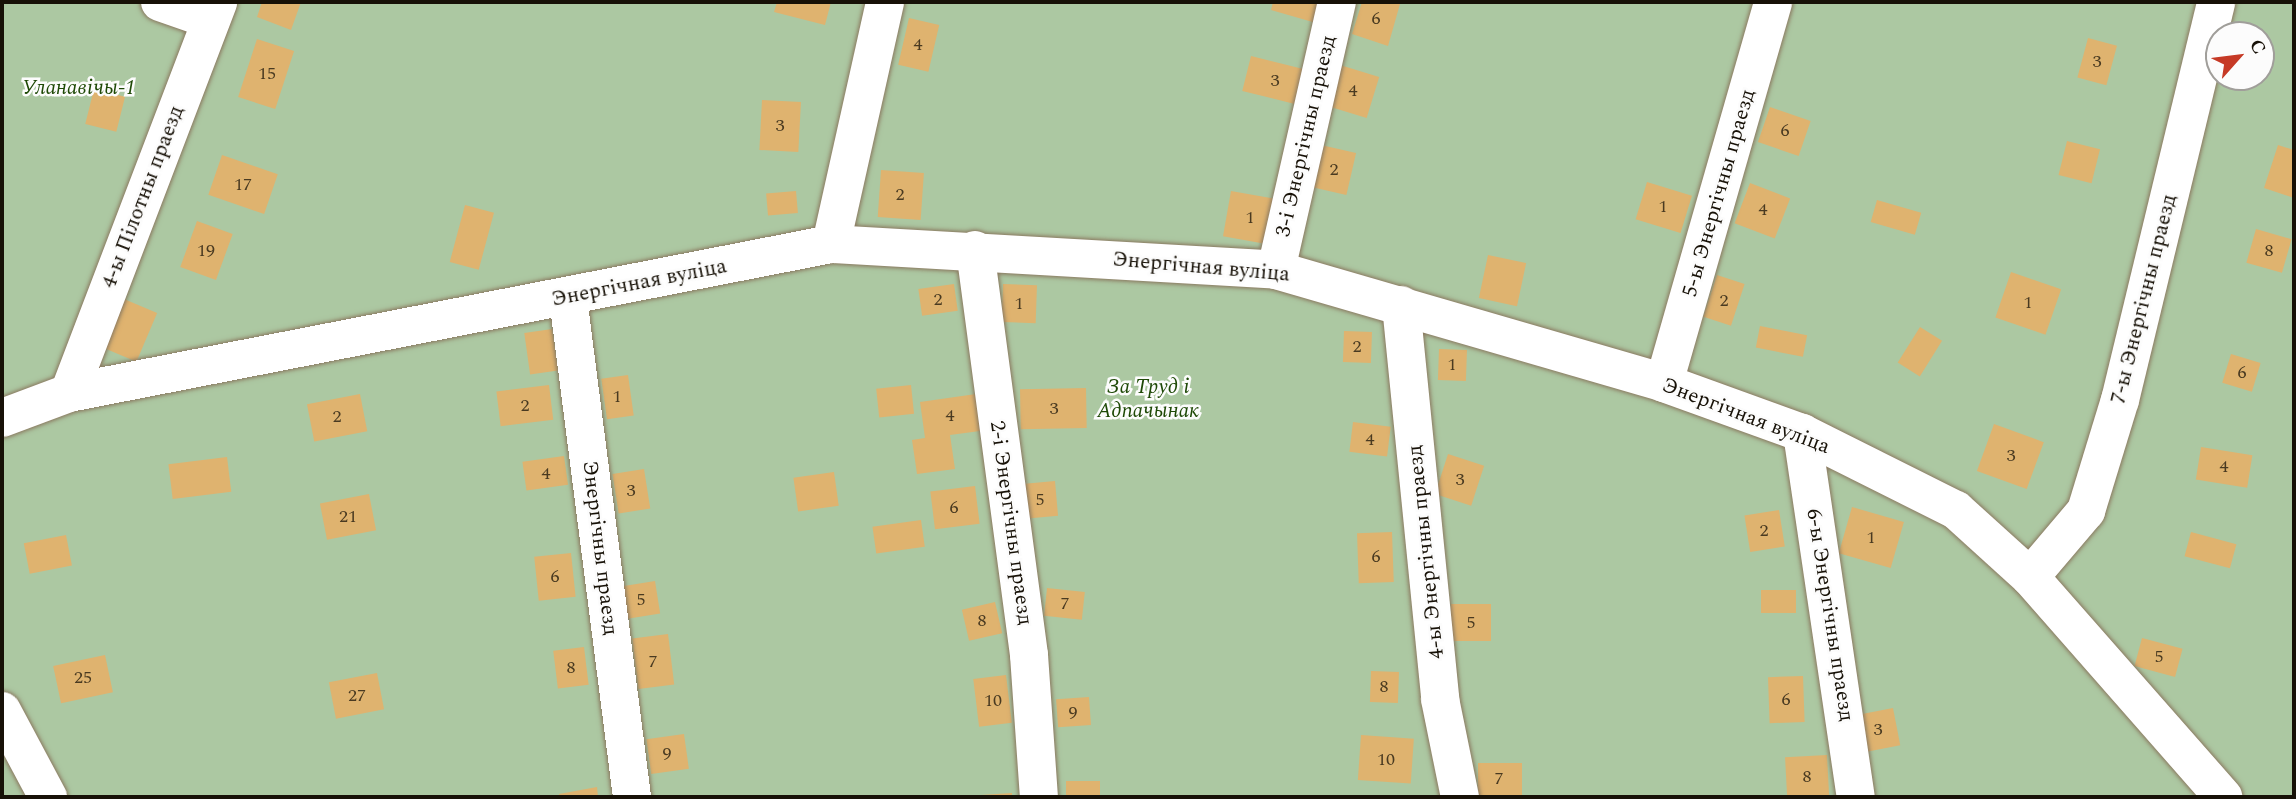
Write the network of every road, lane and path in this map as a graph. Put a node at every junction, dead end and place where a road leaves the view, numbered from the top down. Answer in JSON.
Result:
{"nodes":[{"id":1,"x":160,"y":2,"type":"edge"},
{"id":2,"x":886,"y":2,"type":"edge"},
{"id":3,"x":1336,"y":2,"type":"edge"},
{"id":4,"x":1773,"y":2,"type":"edge"},
{"id":5,"x":2216,"y":2,"type":"edge"},
{"id":6,"x":215,"y":11,"type":"edge"},
{"id":7,"x":831,"y":244,"type":"junction"},
{"id":8,"x":975,"y":250,"type":"junction"},
{"id":9,"x":1276,"y":270,"type":"junction"},
{"id":10,"x":568,"y":298,"type":"junction"},
{"id":11,"x":1401,"y":305,"type":"junction"},
{"id":12,"x":1664,"y":383,"type":"junction"},
{"id":13,"x":69,"y":393,"type":"junction"},
{"id":14,"x":2,"y":418,"type":"edge"},
{"id":15,"x":1802,"y":433,"type":"junction"},
{"id":16,"x":2031,"y":577,"type":"junction"},
{"id":17,"x":2,"y":712,"type":"edge"},
{"id":18,"x":48,"y":797,"type":"edge"},
{"id":19,"x":632,"y":797,"type":"edge"},
{"id":20,"x":1039,"y":797,"type":"edge"},
{"id":21,"x":1460,"y":797,"type":"edge"},
{"id":22,"x":1856,"y":797,"type":"edge"},
{"id":23,"x":2223,"y":797,"type":"edge"}],
"edges":[{"from":1,"to":6,"type":"street"},
{"from":2,"to":7,"type":"street"},
{"from":3,"to":9,"type":"street","name":"3-і Энергічны праезд"},
{"from":4,"to":12,"type":"street","name":"5-ы Энергічны праезд"},
{"from":5,"to":16,"type":"street","name":"7-ы Энергічны праезд"},
{"from":6,"to":13,"type":"street","name":"4-ы Пілотны праезд"},
{"from":7,"to":8,"type":"street","name":"Энергічная вуліца"},
{"from":7,"to":10,"type":"street","name":"Энергічная вуліца"},
{"from":8,"to":9,"type":"street","name":"Энергічная вуліца"},
{"from":8,"to":20,"type":"street","name":"2-і Энергічны праезд"},
{"from":9,"to":11,"type":"street","name":"Энергічная вуліца"},
{"from":10,"to":13,"type":"street","name":"Энергічная вуліца"},
{"from":10,"to":19,"type":"street","name":"Энергічны праезд"},
{"from":11,"to":12,"type":"street","name":"Энергічная вуліца"},
{"from":11,"to":21,"type":"street","name":"4-ы Энергічны праезд"},
{"from":12,"to":15,"type":"street","name":"Энергічная вуліца"},
{"from":13,"to":14,"type":"street","name":"Энергічная вуліца"},
{"from":15,"to":16,"type":"street","name":"Энергічная вуліца"},
{"from":15,"to":22,"type":"street","name":"6-ы Энергічны праезд"},
{"from":16,"to":23,"type":"street","name":"Энергічная вуліца"},
{"from":17,"to":18,"type":"street"}]}
